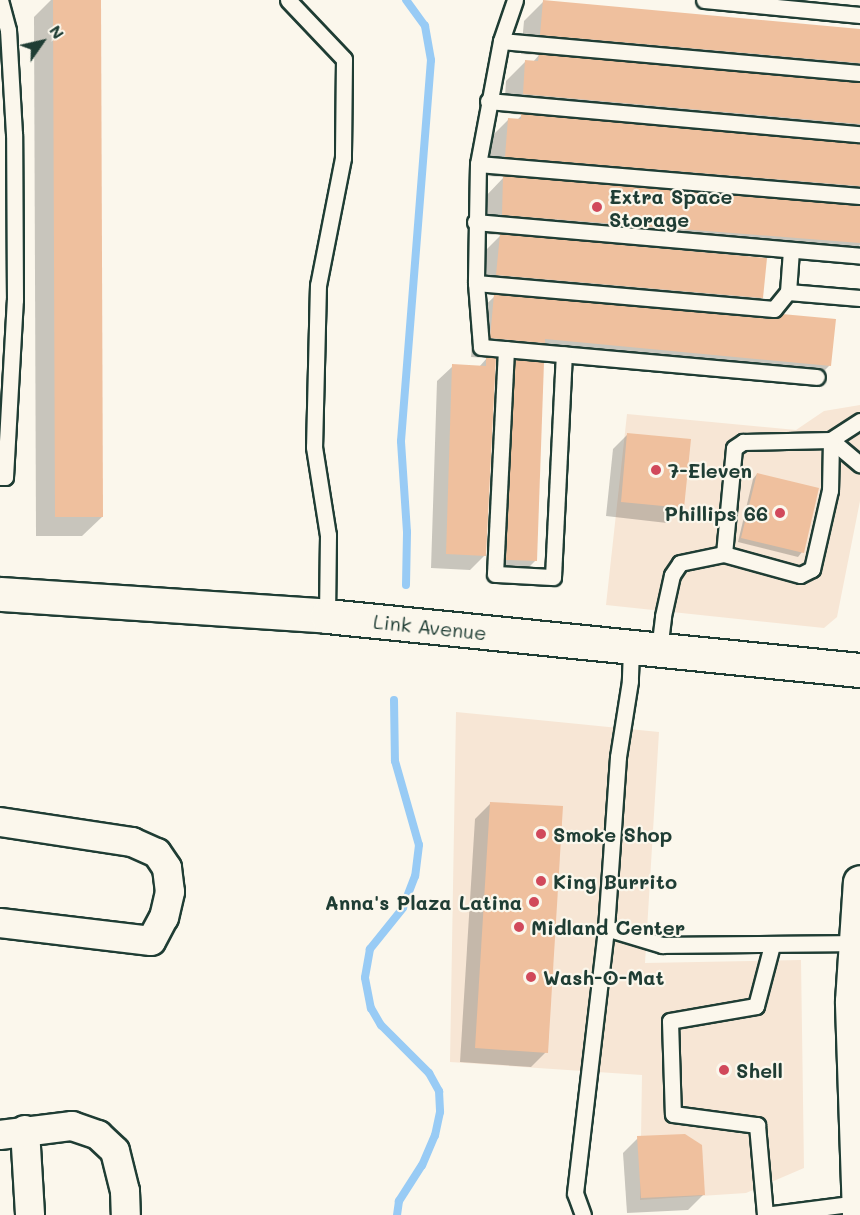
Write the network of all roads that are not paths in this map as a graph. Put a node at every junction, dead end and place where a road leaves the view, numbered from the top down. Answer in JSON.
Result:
{"nodes":[{"id":1,"x":0,"y":0,"type":"edge"},
{"id":2,"x":288,"y":0,"type":"edge"},
{"id":3,"x":515,"y":0,"type":"edge"},
{"id":4,"x":704,"y":0,"type":"edge"},
{"id":5,"x":860,"y":15,"type":"edge"},
{"id":6,"x":501,"y":41,"type":"junction"},
{"id":7,"x":860,"y":73,"type":"edge"},
{"id":8,"x":488,"y":101,"type":"junction"},
{"id":9,"x":860,"y":134,"type":"edge"},
{"id":10,"x":478,"y":164,"type":"junction"},
{"id":11,"x":860,"y":196,"type":"edge"},
{"id":12,"x":475,"y":222,"type":"junction"},
{"id":13,"x":791,"y":250,"type":"junction"},
{"id":14,"x":860,"y":256,"type":"edge"},
{"id":15,"x":476,"y":283,"type":"junction"},
{"id":16,"x":788,"y":292,"type":"junction"},
{"id":17,"x":860,"y":298,"type":"edge"},
{"id":18,"x":506,"y":350,"type":"junction"},
{"id":19,"x":564,"y":354,"type":"junction"},
{"id":20,"x":817,"y":377,"type":"dead end"},
{"id":21,"x":860,"y":421,"type":"edge"},
{"id":22,"x":831,"y":440,"type":"junction"},
{"id":23,"x":860,"y":464,"type":"edge"},
{"id":24,"x":0,"y":477,"type":"edge"},
{"id":25,"x":724,"y":554,"type":"junction"},
{"id":26,"x":0,"y":594,"type":"edge"},
{"id":27,"x":327,"y":616,"type":"junction"},
{"id":28,"x":645,"y":649,"type":"junction"},
{"id":29,"x":860,"y":670,"type":"edge"},
{"id":30,"x":0,"y":822,"type":"edge"},
{"id":31,"x":860,"y":882,"type":"edge"},
{"id":32,"x":0,"y":923,"type":"edge"},
{"id":33,"x":606,"y":928,"type":"junction"},
{"id":34,"x":856,"y":943,"type":"junction"},
{"id":35,"x":772,"y":945,"type":"junction"},
{"id":36,"x":13,"y":1132,"type":"edge"},
{"id":37,"x":858,"y":1209,"type":"edge"},
{"id":38,"x":30,"y":1215,"type":"edge"},
{"id":39,"x":126,"y":1215,"type":"edge"},
{"id":40,"x":584,"y":1215,"type":"edge"},
{"id":41,"x":763,"y":1215,"type":"edge"}],
"edges":[{"from":1,"to":24,"type":"lane"},
{"from":2,"to":27,"type":"lane"},
{"from":3,"to":6,"type":"lane"},
{"from":4,"to":5,"type":"lane"},
{"from":6,"to":7,"type":"lane"},
{"from":6,"to":8,"type":"lane"},
{"from":8,"to":9,"type":"lane"},
{"from":8,"to":10,"type":"lane"},
{"from":10,"to":11,"type":"lane"},
{"from":10,"to":12,"type":"lane"},
{"from":12,"to":13,"type":"lane"},
{"from":12,"to":15,"type":"lane"},
{"from":13,"to":14,"type":"lane"},
{"from":13,"to":16,"type":"lane"},
{"from":15,"to":16,"type":"lane"},
{"from":15,"to":18,"type":"lane"},
{"from":16,"to":17,"type":"lane"},
{"from":18,"to":19,"type":"lane"},
{"from":18,"to":19,"type":"lane"},
{"from":19,"to":20,"type":"lane"},
{"from":21,"to":22,"type":"lane"},
{"from":22,"to":23,"type":"lane"},
{"from":22,"to":25,"type":"lane"},
{"from":22,"to":25,"type":"lane"},
{"from":25,"to":28,"type":"lane"},
{"from":26,"to":27,"type":"street","name":"Link Avenue"},
{"from":27,"to":28,"type":"street","name":"Link Avenue"},
{"from":28,"to":29,"type":"street","name":"Link Avenue"},
{"from":28,"to":33,"type":"lane"},
{"from":30,"to":32,"type":"street"},
{"from":31,"to":34,"type":"street"},
{"from":33,"to":35,"type":"lane"},
{"from":33,"to":40,"type":"lane"},
{"from":34,"to":35,"type":"lane"},
{"from":34,"to":37,"type":"street"},
{"from":35,"to":41,"type":"lane"},
{"from":36,"to":38,"type":"street"},
{"from":36,"to":39,"type":"street"},
{"from":37,"to":41,"type":"lane"}]}
